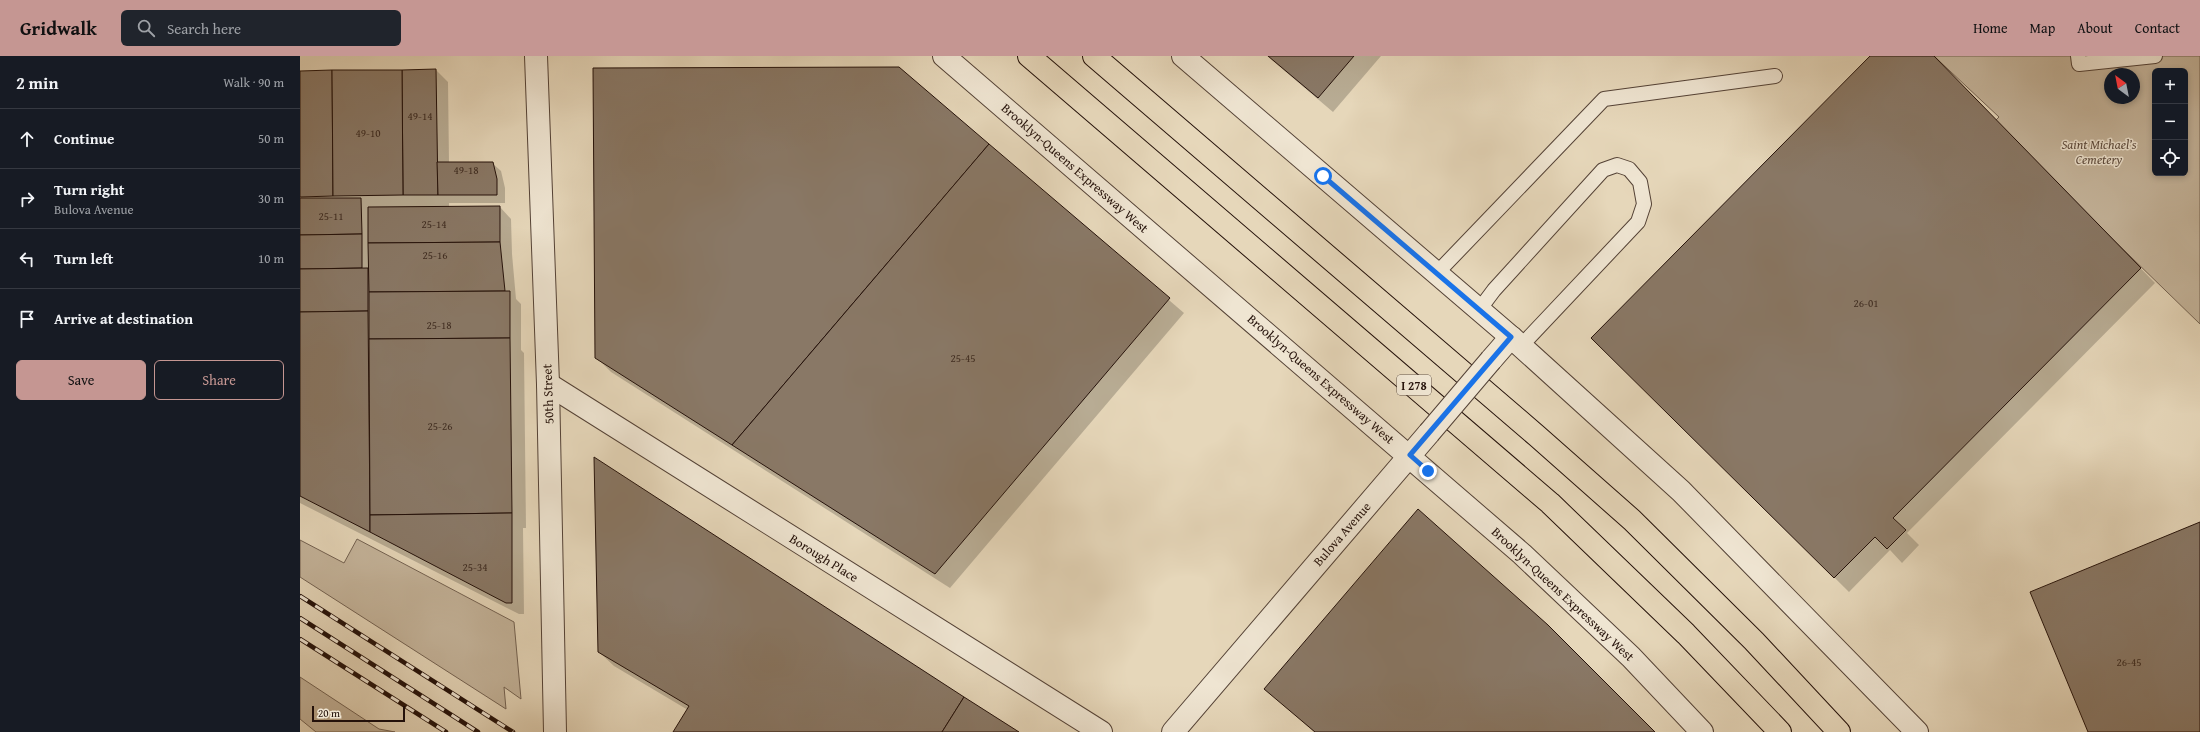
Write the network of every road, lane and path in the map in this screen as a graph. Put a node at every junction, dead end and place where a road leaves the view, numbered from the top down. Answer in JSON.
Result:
{"nodes":[{"id":1,"x":536,"y":56,"type":"edge"},
{"id":2,"x":944,"y":56,"type":"edge"},
{"id":3,"x":1029,"y":56,"type":"edge"},
{"id":4,"x":1094,"y":56,"type":"edge"},
{"id":5,"x":1183,"y":56,"type":"edge"},
{"id":6,"x":2078,"y":56,"type":"edge"},
{"id":7,"x":2156,"y":56,"type":"edge"},
{"id":8,"x":1775,"y":76,"type":"dead end"},
{"id":9,"x":1437,"y":273,"type":"junction"},
{"id":10,"x":1479,"y":310,"type":"junction"},
{"id":11,"x":1516,"y":342,"type":"junction"},
{"id":12,"x":548,"y":384,"type":"junction"},
{"id":13,"x":1410,"y":455,"type":"junction"},
{"id":14,"x":555,"y":732,"type":"edge"},
{"id":15,"x":1101,"y":732,"type":"edge"},
{"id":16,"x":1173,"y":732,"type":"edge"},
{"id":17,"x":1702,"y":732,"type":"edge"},
{"id":18,"x":1780,"y":732,"type":"edge"},
{"id":19,"x":1839,"y":732,"type":"edge"},
{"id":20,"x":1917,"y":732,"type":"edge"}],
"edges":[{"from":1,"to":12,"type":"street","name":"50th Street"},
{"from":2,"to":13,"type":"street","name":"Brooklyn-Queens Expressway West"},
{"from":3,"to":18,"type":"highway","number":"I 278"},
{"from":4,"to":19,"type":"highway"},
{"from":5,"to":9,"type":"street"},
{"from":6,"to":7,"type":"lane"},
{"from":8,"to":9,"type":"lane"},
{"from":9,"to":10,"type":"street"},
{"from":10,"to":11,"type":"street"},
{"from":10,"to":11,"type":"lane"},
{"from":11,"to":13,"type":"street","name":"Bulova Avenue","bridge":true},
{"from":11,"to":20,"type":"street"},
{"from":12,"to":14,"type":"street","name":"50th Street"},
{"from":12,"to":15,"type":"street","name":"Borough Place"},
{"from":13,"to":16,"type":"street","name":"Bulova Avenue"},
{"from":13,"to":17,"type":"street","name":"Brooklyn-Queens Expressway West"}]}
